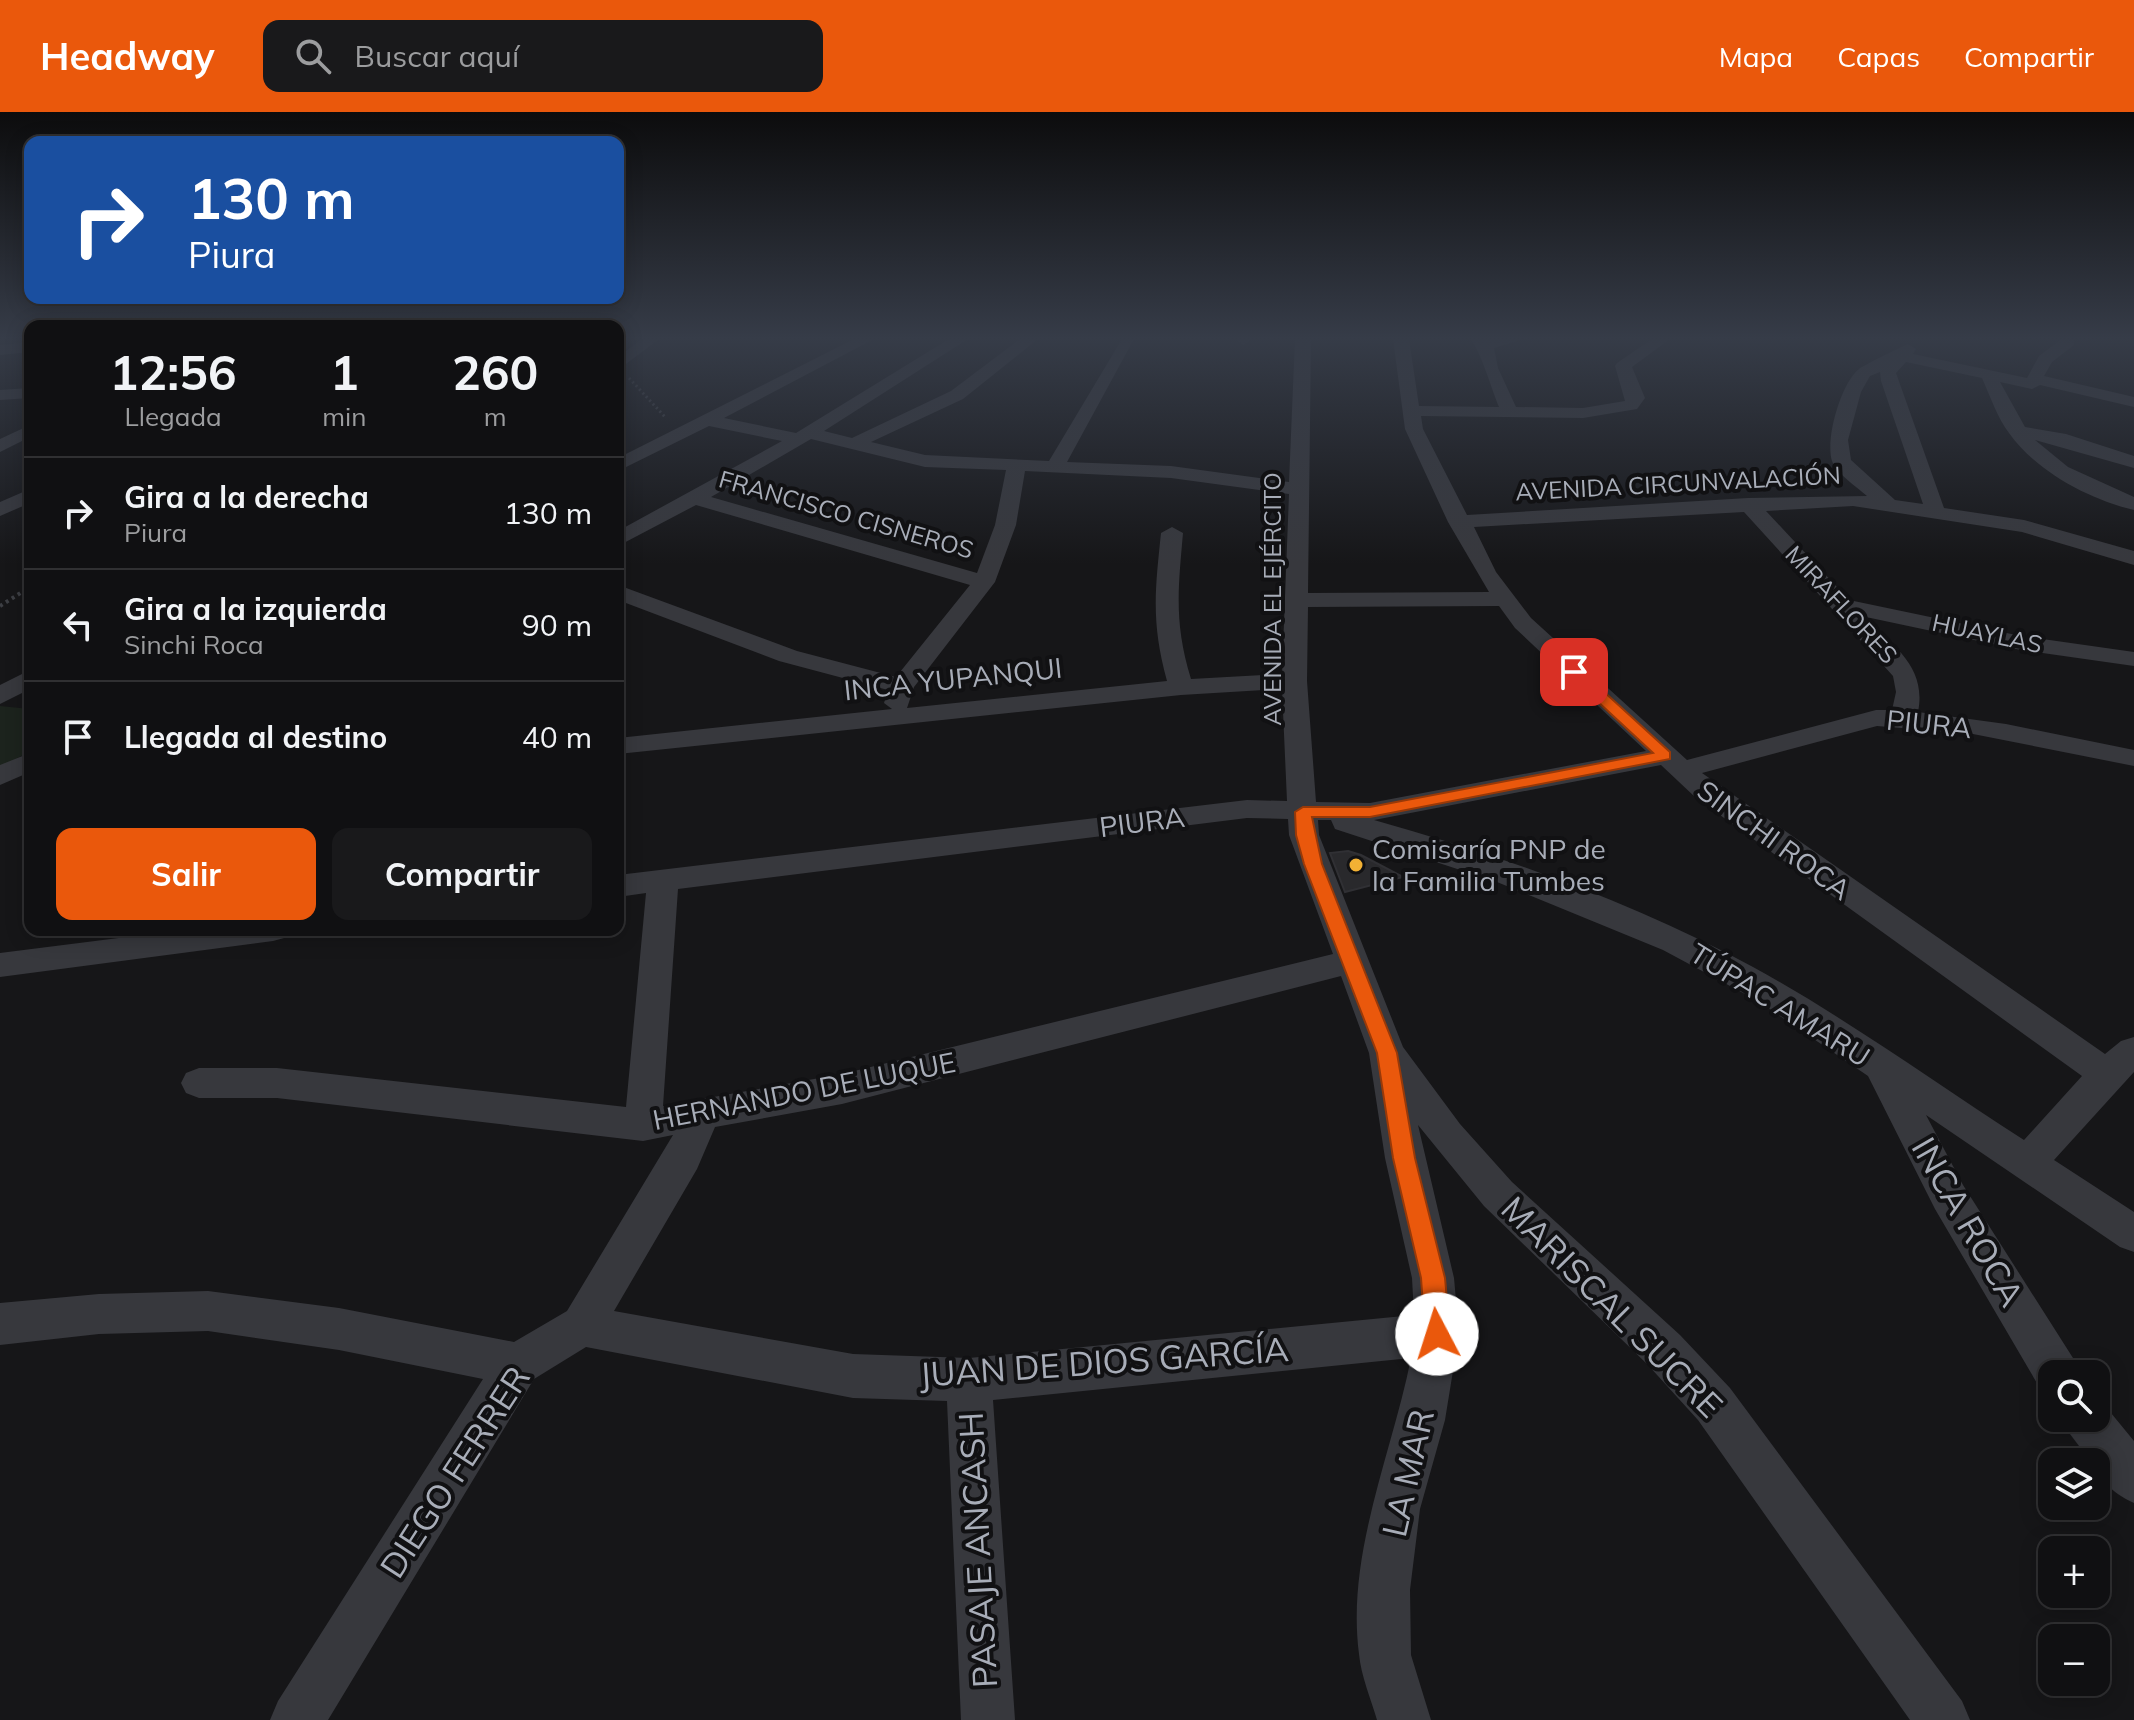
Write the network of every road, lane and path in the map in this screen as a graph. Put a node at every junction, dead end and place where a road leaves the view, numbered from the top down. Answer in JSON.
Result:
{"nodes":[{"id":1,"x":661,"y":414,"type":"edge"},
{"id":2,"x":719,"y":414,"type":"edge"},
{"id":3,"x":839,"y":414,"type":"edge"},
{"id":4,"x":917,"y":414,"type":"edge"},
{"id":5,"x":1085,"y":414,"type":"edge"},
{"id":6,"x":1301,"y":414,"type":"edge"},
{"id":7,"x":1410,"y":414,"type":"edge"},
{"id":8,"x":1848,"y":414,"type":"edge"},
{"id":9,"x":1901,"y":414,"type":"edge"},
{"id":10,"x":2008,"y":414,"type":"edge"},
{"id":11,"x":707,"y":420,"type":"junction"},
{"id":12,"x":2016,"y":431,"type":"junction"},
{"id":13,"x":24,"y":433,"type":"edge"},
{"id":14,"x":679,"y":434,"type":"junction"},
{"id":15,"x":804,"y":436,"type":"junction"},
{"id":16,"x":853,"y":444,"type":"junction"},
{"id":17,"x":0,"y":446,"type":"edge"},
{"id":18,"x":624,"y":461,"type":"edge"},
{"id":19,"x":2134,"y":462,"type":"edge"},
{"id":20,"x":1016,"y":465,"type":"junction"},
{"id":21,"x":1055,"y":466,"type":"junction"},
{"id":22,"x":1299,"y":489,"type":"junction"},
{"id":23,"x":24,"y":498,"type":"edge"},
{"id":24,"x":693,"y":498,"type":"junction"},
{"id":25,"x":1748,"y":504,"type":"junction"},
{"id":26,"x":1887,"y":504,"type":"junction"},
{"id":27,"x":2134,"y":504,"type":"edge"},
{"id":28,"x":0,"y":510,"type":"edge"},
{"id":29,"x":1935,"y":510,"type":"junction"},
{"id":30,"x":1458,"y":522,"type":"junction"},
{"id":31,"x":1172,"y":533,"type":"dead end"},
{"id":32,"x":624,"y":537,"type":"edge"},
{"id":33,"x":2134,"y":558,"type":"edge"},
{"id":34,"x":984,"y":582,"type":"junction"},
{"id":35,"x":24,"y":591,"type":"edge"},
{"id":36,"x":624,"y":594,"type":"edge"},
{"id":37,"x":1502,"y":599,"type":"junction"},
{"id":38,"x":1296,"y":600,"type":"junction"},
{"id":39,"x":1841,"y":605,"type":"junction"},
{"id":40,"x":0,"y":606,"type":"edge"},
{"id":41,"x":2134,"y":659,"type":"edge"},
{"id":42,"x":1294,"y":681,"type":"junction"},
{"id":43,"x":902,"y":686,"type":"junction"},
{"id":44,"x":1181,"y":687,"type":"junction"},
{"id":45,"x":894,"y":717,"type":"junction"},
{"id":46,"x":1903,"y":718,"type":"junction"},
{"id":47,"x":624,"y":745,"type":"edge"},
{"id":48,"x":2134,"y":758,"type":"edge"},
{"id":49,"x":1673,"y":763,"type":"junction"},
{"id":50,"x":24,"y":764,"type":"edge"},
{"id":51,"x":0,"y":776,"type":"edge"},
{"id":52,"x":1303,"y":812,"type":"junction"},
{"id":53,"x":663,"y":881,"type":"junction"},
{"id":54,"x":624,"y":885,"type":"edge"},
{"id":55,"x":183,"y":936,"type":"edge"},
{"id":56,"x":108,"y":941,"type":"edge"},
{"id":57,"x":1351,"y":961,"type":"junction"},
{"id":58,"x":0,"y":965,"type":"edge"},
{"id":59,"x":1387,"y":1053,"type":"junction"},
{"id":60,"x":2123,"y":1066,"type":"edge"},
{"id":61,"x":1883,"y":1068,"type":"junction"},
{"id":62,"x":199,"y":1083,"type":"dead end"},
{"id":63,"x":700,"y":1117,"type":"junction"},
{"id":64,"x":643,"y":1125,"type":"junction"},
{"id":65,"x":2027,"y":1163,"type":"junction"},
{"id":66,"x":2134,"y":1234,"type":"edge"},
{"id":67,"x":0,"y":1324,"type":"edge"},
{"id":68,"x":582,"y":1326,"type":"junction"},
{"id":69,"x":1437,"y":1334,"type":"junction"},
{"id":70,"x":2048,"y":1360,"type":"edge"},
{"id":71,"x":518,"y":1364,"type":"junction"},
{"id":72,"x":969,"y":1380,"type":"junction"},
{"id":73,"x":2097,"y":1432,"type":"edge"},
{"id":74,"x":2134,"y":1479,"type":"edge"},
{"id":75,"x":297,"y":1720,"type":"edge"},
{"id":76,"x":988,"y":1720,"type":"edge"},
{"id":77,"x":1404,"y":1720,"type":"edge"},
{"id":78,"x":1943,"y":1720,"type":"edge"}],
"edges":[{"from":1,"to":14,"type":"path"},
{"from":2,"to":11,"type":"street"},
{"from":3,"to":15,"type":"street"},
{"from":4,"to":16,"type":"street"},
{"from":5,"to":21,"type":"street"},
{"from":6,"to":22,"type":"street","name":"AVENIDA EL EJÉRCITO"},
{"from":7,"to":30,"type":"street","name":"SINCHI ROCA"},
{"from":8,"to":26,"type":"street"},
{"from":9,"to":29,"type":"street"},
{"from":10,"to":12,"type":"street"},
{"from":11,"to":14,"type":"street"},
{"from":11,"to":15,"type":"street"},
{"from":12,"to":19,"type":"street"},
{"from":12,"to":27,"type":"street"},
{"from":13,"to":17,"type":"street"},
{"from":14,"to":18,"type":"street"},
{"from":15,"to":16,"type":"street"},
{"from":15,"to":24,"type":"street"},
{"from":16,"to":20,"type":"street"},
{"from":20,"to":21,"type":"street"},
{"from":20,"to":34,"type":"street"},
{"from":21,"to":22,"type":"street"},
{"from":22,"to":38,"type":"street","name":"AVENIDA EL EJÉRCITO"},
{"from":23,"to":28,"type":"street"},
{"from":24,"to":32,"type":"street"},
{"from":24,"to":34,"type":"street","name":"FRANCISCO CISNEROS"},
{"from":25,"to":26,"type":"street","name":"AVENIDA CIRCUNVALACIÓN"},
{"from":25,"to":30,"type":"street","name":"AVENIDA CIRCUNVALACIÓN"},
{"from":25,"to":39,"type":"street","name":"MIRAFLORES"},
{"from":26,"to":29,"type":"street","name":"AVENIDA CIRCUNVALACIÓN"},
{"from":29,"to":33,"type":"street","name":"AVENIDA CIRCUNVALACIÓN"},
{"from":30,"to":37,"type":"street","name":"SINCHI ROCA"},
{"from":31,"to":44,"type":"street"},
{"from":34,"to":43,"type":"street"},
{"from":35,"to":40,"type":"path"},
{"from":36,"to":43,"type":"street"},
{"from":37,"to":38,"type":"street"},
{"from":37,"to":49,"type":"street","name":"SINCHI ROCA"},
{"from":38,"to":42,"type":"street","name":"AVENIDA EL EJÉRCITO"},
{"from":39,"to":41,"type":"street","name":"HUAYLAS"},
{"from":39,"to":46,"type":"street","name":"MIRAFLORES"},
{"from":42,"to":44,"type":"street","name":"INCA YUPANQUI"},
{"from":42,"to":52,"type":"street","name":"AVENIDA EL EJÉRCITO"},
{"from":43,"to":45,"type":"street"},
{"from":44,"to":45,"type":"street","name":"INCA YUPANQUI"},
{"from":45,"to":47,"type":"street","name":"INCA YUPANQUI"},
{"from":46,"to":48,"type":"street","name":"PIURA"},
{"from":46,"to":49,"type":"street","name":"PIURA"},
{"from":49,"to":52,"type":"street","name":"PIURA"},
{"from":49,"to":60,"type":"street","name":"SINCHI ROCA"},
{"from":50,"to":51,"type":"street"},
{"from":52,"to":53,"type":"street","name":"PIURA"},
{"from":52,"to":57,"type":"street","name":"LA MAR"},
{"from":52,"to":61,"type":"street","name":"TÚPAC AMARU"},
{"from":53,"to":54,"type":"street","name":"PIURA"},
{"from":53,"to":64,"type":"street"},
{"from":55,"to":56,"type":"street"},
{"from":56,"to":58,"type":"street"},
{"from":57,"to":59,"type":"street","name":"LA MAR"},
{"from":57,"to":63,"type":"street","name":"HERNANDO DE LUQUE"},
{"from":59,"to":69,"type":"street","name":"LA MAR"},
{"from":59,"to":78,"type":"street","name":"MARISCAL SUCRE"},
{"from":60,"to":65,"type":"street"},
{"from":61,"to":65,"type":"street","name":"TÚPAC AMARU"},
{"from":61,"to":70,"type":"street","name":"INCA ROCA"},
{"from":62,"to":64,"type":"street","name":"HERNANDO DE LUQUE"},
{"from":63,"to":64,"type":"street","name":"HERNANDO DE LUQUE"},
{"from":63,"to":68,"type":"street","name":"DIEGO FERRER"},
{"from":65,"to":66,"type":"street","name":"TÚPAC AMARU"},
{"from":67,"to":71,"type":"street"},
{"from":68,"to":71,"type":"street","name":"DIEGO FERRER"},
{"from":68,"to":72,"type":"street","name":"JUAN DE DIOS GARCÍA"},
{"from":69,"to":72,"type":"street","name":"JUAN DE DIOS GARCÍA"},
{"from":69,"to":77,"type":"street","name":"LA MAR"},
{"from":71,"to":75,"type":"street","name":"DIEGO FERRER"},
{"from":72,"to":76,"type":"street","name":"PASAJE ANCASH"},
{"from":73,"to":74,"type":"street"}]}
